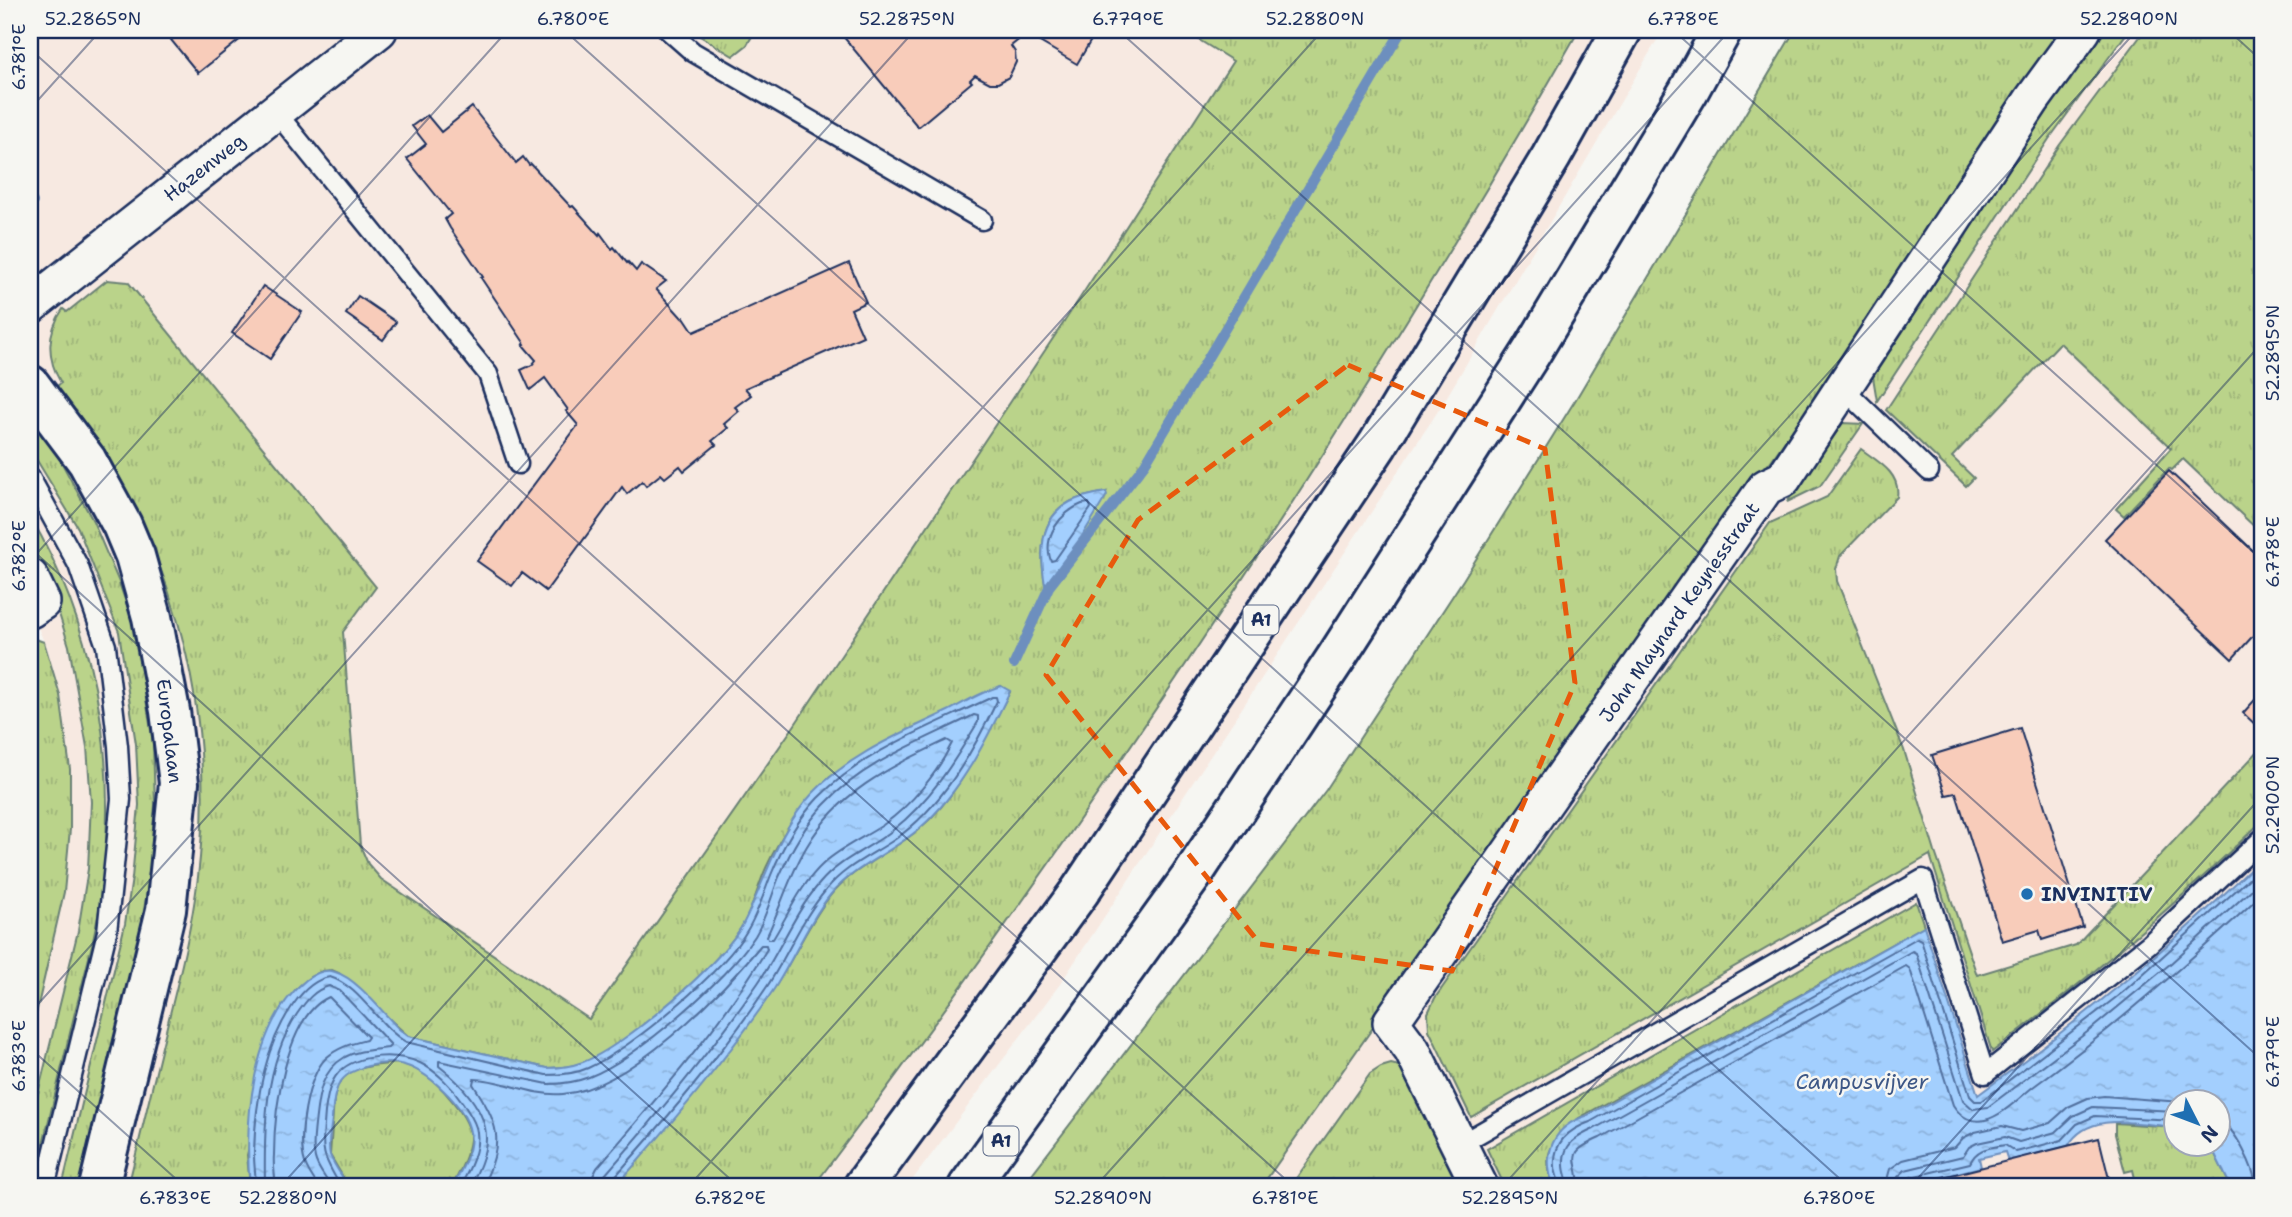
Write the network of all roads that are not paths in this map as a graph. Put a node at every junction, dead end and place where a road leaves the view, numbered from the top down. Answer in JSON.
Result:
{"nodes":[{"id":1,"x":379,"y":30,"type":"edge"},
{"id":2,"x":668,"y":30,"type":"edge"},
{"id":3,"x":1622,"y":30,"type":"edge"},
{"id":4,"x":1721,"y":30,"type":"edge"},
{"id":5,"x":1731,"y":30,"type":"edge"},
{"id":6,"x":2083,"y":30,"type":"edge"},
{"id":7,"x":1688,"y":92,"type":"junction"},
{"id":8,"x":275,"y":111,"type":"junction"},
{"id":9,"x":982,"y":220,"type":"dead end"},
{"id":10,"x":30,"y":306,"type":"edge"},
{"id":11,"x":30,"y":385,"type":"edge"},
{"id":12,"x":1843,"y":388,"type":"junction"},
{"id":13,"x":518,"y":464,"type":"dead end"},
{"id":14,"x":1929,"y":471,"type":"dead end"},
{"id":15,"x":30,"y":477,"type":"edge"},
{"id":16,"x":2262,"y":839,"type":"edge"},
{"id":17,"x":1459,"y":1145,"type":"junction"},
{"id":18,"x":45,"y":1187,"type":"edge"},
{"id":19,"x":99,"y":1187,"type":"edge"},
{"id":20,"x":863,"y":1187,"type":"edge"},
{"id":21,"x":968,"y":1187,"type":"edge"},
{"id":22,"x":1480,"y":1187,"type":"edge"}],
"edges":[{"from":1,"to":8,"type":"street","name":"Hazenweg"},
{"from":2,"to":9,"type":"lane"},
{"from":3,"to":20,"type":"main road","number":"A1"},
{"from":4,"to":7,"type":"main road","number":"A1"},
{"from":5,"to":7,"type":"main road","number":"A1"},
{"from":6,"to":12,"type":"street","name":"John Maynard Keynesstraat"},
{"from":7,"to":21,"type":"main road","number":"A1"},
{"from":8,"to":10,"type":"street","name":"Hazenweg"},
{"from":8,"to":13,"type":"lane"},
{"from":11,"to":19,"type":"main road","name":"Europalaan"},
{"from":12,"to":14,"type":"lane"},
{"from":12,"to":17,"type":"street","name":"John Maynard Keynesstraat"},
{"from":15,"to":18,"type":"lane"},
{"from":16,"to":17,"type":"lane"},
{"from":17,"to":22,"type":"street"}]}
